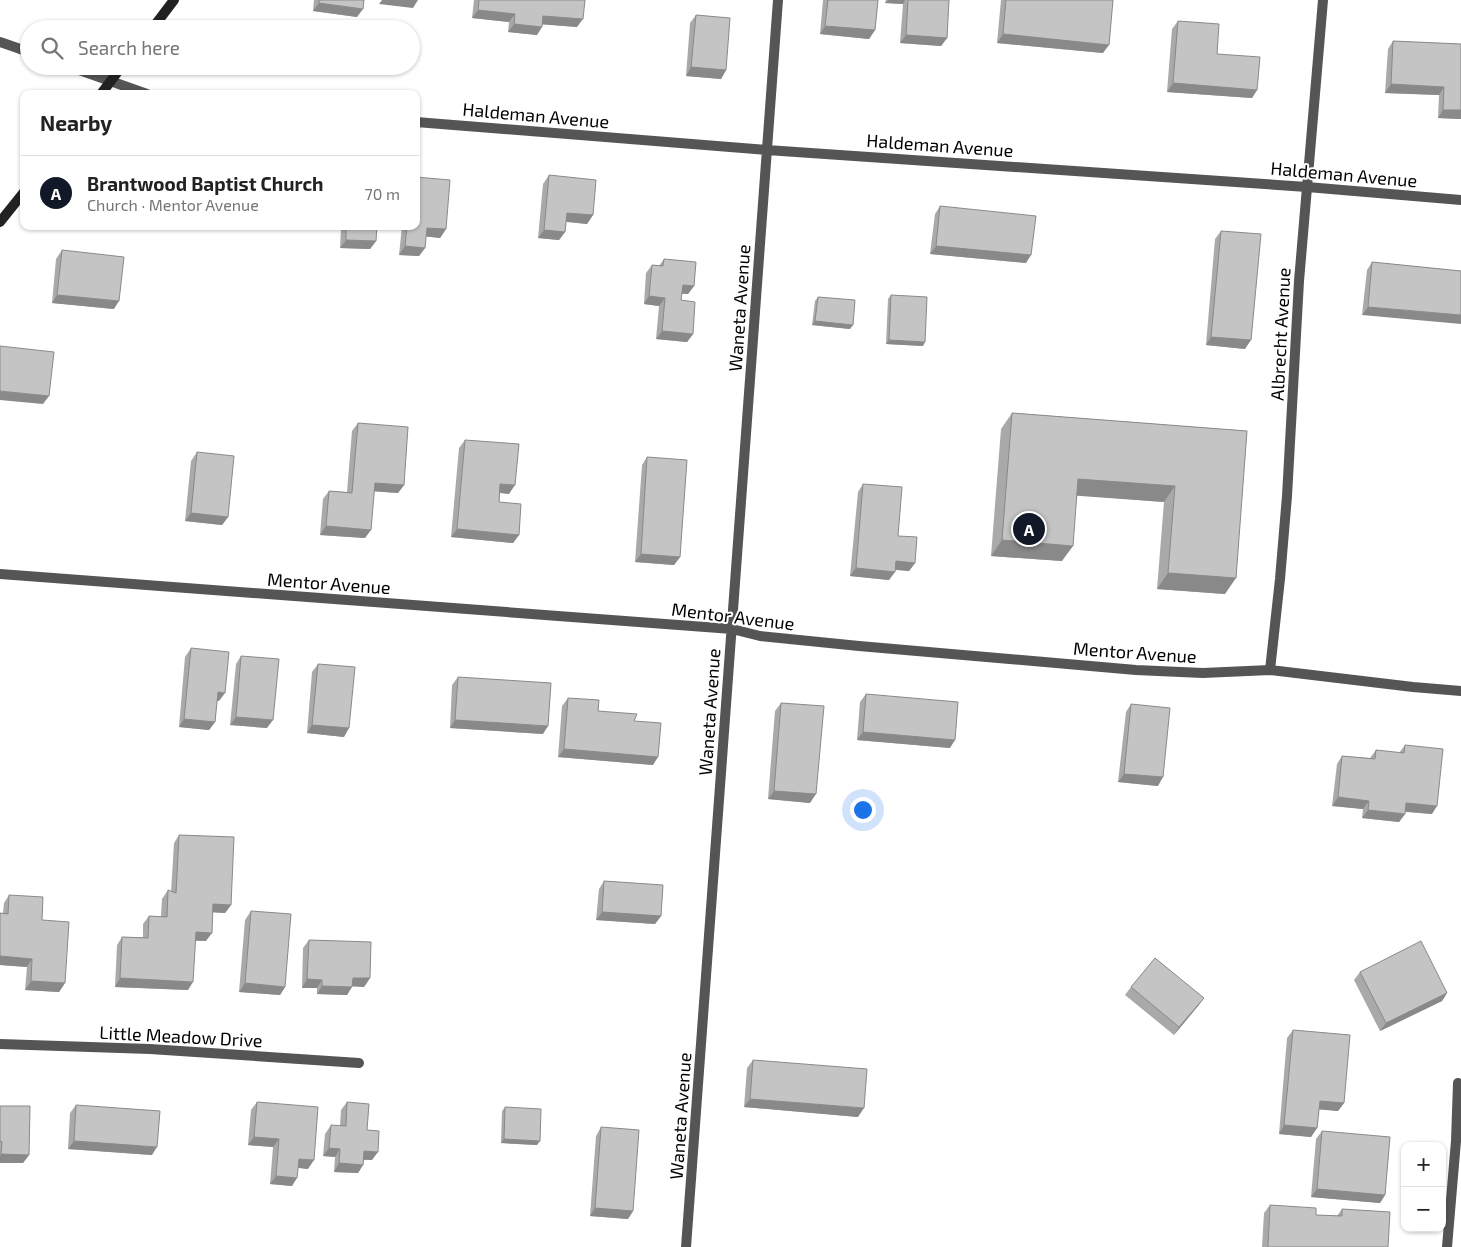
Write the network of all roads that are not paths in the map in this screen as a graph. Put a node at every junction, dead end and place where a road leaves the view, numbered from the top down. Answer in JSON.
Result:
{"nodes":[{"id":1,"x":174,"y":0,"type":"edge"},
{"id":2,"x":778,"y":0,"type":"edge"},
{"id":3,"x":1323,"y":0,"type":"edge"},
{"id":4,"x":159,"y":20,"type":"edge"},
{"id":5,"x":0,"y":42,"type":"edge"},
{"id":6,"x":20,"y":49,"type":"edge"},
{"id":7,"x":92,"y":75,"type":"edge"},
{"id":8,"x":115,"y":75,"type":"edge"},
{"id":9,"x":110,"y":82,"type":"junction"},
{"id":10,"x":104,"y":90,"type":"edge"},
{"id":11,"x":135,"y":90,"type":"edge"},
{"id":12,"x":420,"y":122,"type":"edge"},
{"id":13,"x":767,"y":150,"type":"junction"},
{"id":14,"x":1306,"y":187,"type":"junction"},
{"id":15,"x":20,"y":197,"type":"edge"},
{"id":16,"x":1461,"y":200,"type":"edge"},
{"id":17,"x":0,"y":222,"type":"edge"},
{"id":18,"x":0,"y":574,"type":"edge"},
{"id":19,"x":732,"y":629,"type":"junction"},
{"id":20,"x":1270,"y":670,"type":"junction"},
{"id":21,"x":1461,"y":691,"type":"edge"},
{"id":22,"x":0,"y":1044,"type":"edge"},
{"id":23,"x":360,"y":1063,"type":"dead end"},
{"id":24,"x":1458,"y":1083,"type":"dead end"},
{"id":25,"x":686,"y":1247,"type":"edge"},
{"id":26,"x":1447,"y":1247,"type":"edge"}],
"edges":[{"from":1,"to":4,"type":"main road"},
{"from":2,"to":13,"type":"street","name":"Waneta Avenue"},
{"from":3,"to":14,"type":"street","name":"Albrecht Avenue"},
{"from":5,"to":6,"type":"street"},
{"from":7,"to":9,"type":"street"},
{"from":8,"to":9,"type":"main road"},
{"from":9,"to":10,"type":"main road"},
{"from":9,"to":11,"type":"street"},
{"from":12,"to":13,"type":"street","name":"Haldeman Avenue"},
{"from":13,"to":14,"type":"street","name":"Haldeman Avenue"},
{"from":13,"to":19,"type":"street","name":"Waneta Avenue"},
{"from":14,"to":16,"type":"street","name":"Haldeman Avenue"},
{"from":14,"to":20,"type":"street","name":"Albrecht Avenue"},
{"from":15,"to":17,"type":"main road"},
{"from":18,"to":19,"type":"street","name":"Mentor Avenue"},
{"from":19,"to":20,"type":"street","name":"Mentor Avenue"},
{"from":19,"to":25,"type":"street","name":"Waneta Avenue"},
{"from":20,"to":21,"type":"street","name":"Mentor Avenue"},
{"from":22,"to":23,"type":"street","name":"Little Meadow Drive"},
{"from":24,"to":26,"type":"street"}]}
